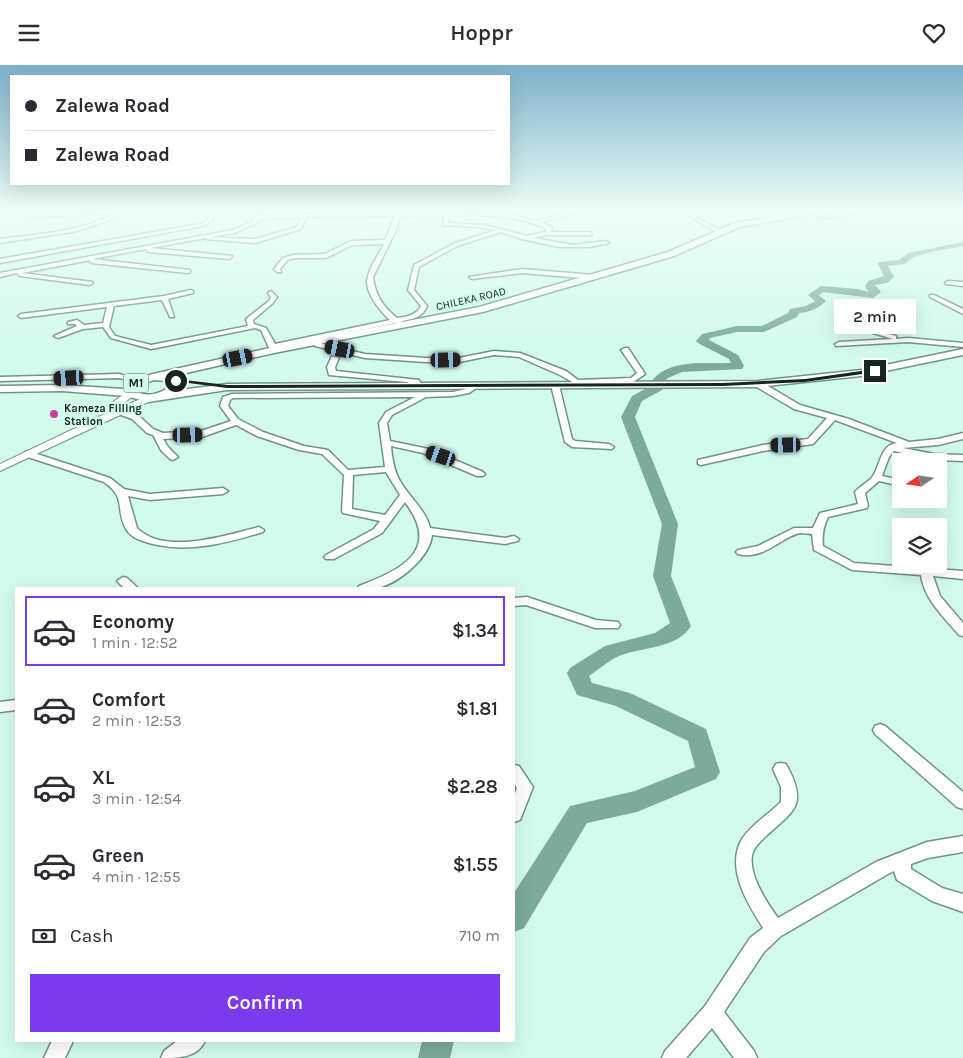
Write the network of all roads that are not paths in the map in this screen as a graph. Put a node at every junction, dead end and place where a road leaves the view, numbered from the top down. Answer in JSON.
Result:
{"nodes":[{"id":1,"x":26,"y":256,"type":"edge"},
{"id":2,"x":96,"y":256,"type":"edge"},
{"id":3,"x":224,"y":256,"type":"edge"},
{"id":4,"x":294,"y":256,"type":"edge"},
{"id":5,"x":379,"y":256,"type":"edge"},
{"id":6,"x":434,"y":256,"type":"edge"},
{"id":7,"x":663,"y":256,"type":"edge"},
{"id":8,"x":670,"y":256,"type":"edge"},
{"id":9,"x":230,"y":257,"type":"dead end"},
{"id":10,"x":81,"y":259,"type":"junction"},
{"id":11,"x":0,"y":261,"type":"edge"},
{"id":12,"x":188,"y":271,"type":"dead end"},
{"id":13,"x":280,"y":271,"type":"dead end"},
{"id":14,"x":11,"y":273,"type":"junction"},
{"id":15,"x":0,"y":275,"type":"edge"},
{"id":16,"x":472,"y":277,"type":"dead end"},
{"id":17,"x":594,"y":277,"type":"junction"},
{"id":18,"x":90,"y":283,"type":"dead end"},
{"id":19,"x":948,"y":283,"type":"dead end"},
{"id":20,"x":963,"y":284,"type":"edge"},
{"id":21,"x":191,"y":292,"type":"dead end"},
{"id":22,"x":271,"y":293,"type":"dead end"},
{"id":23,"x":932,"y":296,"type":"dead end"},
{"id":24,"x":164,"y":299,"type":"junction"},
{"id":25,"x":111,"y":305,"type":"junction"},
{"id":26,"x":852,"y":311,"type":"dead end"},
{"id":27,"x":963,"y":312,"type":"edge"},
{"id":28,"x":172,"y":315,"type":"dead end"},
{"id":29,"x":21,"y":316,"type":"dead end"},
{"id":30,"x":70,"y":323,"type":"dead end"},
{"id":31,"x":399,"y":323,"type":"junction"},
{"id":32,"x":106,"y":325,"type":"junction"},
{"id":33,"x":82,"y":327,"type":"junction"},
{"id":34,"x":252,"y":327,"type":"junction"},
{"id":35,"x":58,"y":335,"type":"dead end"},
{"id":36,"x":908,"y":339,"type":"junction"},
{"id":37,"x":318,"y":344,"type":"junction"},
{"id":38,"x":839,"y":344,"type":"dead end"},
{"id":39,"x":963,"y":345,"type":"edge"},
{"id":40,"x":273,"y":348,"type":"junction"},
{"id":41,"x":152,"y":350,"type":"junction"},
{"id":42,"x":625,"y":351,"type":"dead end"},
{"id":43,"x":963,"y":352,"type":"edge"},
{"id":44,"x":142,"y":353,"type":"dead end"},
{"id":45,"x":335,"y":358,"type":"dead end"},
{"id":46,"x":0,"y":379,"type":"edge"},
{"id":47,"x":144,"y":379,"type":"junction"},
{"id":48,"x":176,"y":381,"type":"junction"},
{"id":49,"x":580,"y":384,"type":"junction"},
{"id":50,"x":758,"y":384,"type":"junction"},
{"id":51,"x":555,"y":385,"type":"junction"},
{"id":52,"x":227,"y":387,"type":"junction"},
{"id":53,"x":62,"y":388,"type":"junction"},
{"id":54,"x":0,"y":389,"type":"edge"},
{"id":55,"x":421,"y":390,"type":"junction"},
{"id":56,"x":130,"y":393,"type":"junction"},
{"id":57,"x":158,"y":396,"type":"junction"},
{"id":58,"x":117,"y":412,"type":"junction"},
{"id":59,"x":833,"y":417,"type":"junction"},
{"id":60,"x":238,"y":423,"type":"junction"},
{"id":61,"x":83,"y":427,"type":"junction"},
{"id":62,"x":158,"y":435,"type":"junction"},
{"id":63,"x":963,"y":436,"type":"edge"},
{"id":64,"x":388,"y":443,"type":"junction"},
{"id":65,"x":905,"y":443,"type":"junction"},
{"id":66,"x":609,"y":447,"type":"dead end"},
{"id":67,"x":891,"y":448,"type":"junction"},
{"id":68,"x":28,"y":453,"type":"junction"},
{"id":69,"x":173,"y":457,"type":"dead end"},
{"id":70,"x":963,"y":458,"type":"edge"},
{"id":71,"x":701,"y":462,"type":"dead end"},
{"id":72,"x":0,"y":468,"type":"edge"},
{"id":73,"x":390,"y":469,"type":"junction"},
{"id":74,"x":349,"y":473,"type":"junction"},
{"id":75,"x":480,"y":474,"type":"dead end"},
{"id":76,"x":877,"y":478,"type":"junction"},
{"id":77,"x":892,"y":481,"type":"edge"},
{"id":78,"x":223,"y":491,"type":"dead end"},
{"id":79,"x":122,"y":492,"type":"junction"},
{"id":80,"x":405,"y":496,"type":"junction"},
{"id":81,"x":387,"y":519,"type":"junction"},
{"id":82,"x":259,"y":530,"type":"dead end"},
{"id":83,"x":426,"y":531,"type":"junction"},
{"id":84,"x":818,"y":531,"type":"junction"},
{"id":85,"x":514,"y":539,"type":"dead end"},
{"id":86,"x":742,"y":552,"type":"dead end"},
{"id":87,"x":330,"y":557,"type":"dead end"},
{"id":88,"x":892,"y":568,"type":"edge"},
{"id":89,"x":927,"y":573,"type":"joint"},
{"id":90,"x":963,"y":575,"type":"edge"},
{"id":91,"x":122,"y":581,"type":"dead end"},
{"id":92,"x":383,"y":585,"type":"edge"},
{"id":93,"x":130,"y":587,"type":"edge"},
{"id":94,"x":515,"y":602,"type":"edge"},
{"id":95,"x":614,"y":625,"type":"dead end"},
{"id":96,"x":963,"y":632,"type":"edge"},
{"id":97,"x":15,"y":705,"type":"edge"},
{"id":98,"x":0,"y":707,"type":"edge"},
{"id":99,"x":880,"y":731,"type":"dead end"},
{"id":100,"x":781,"y":769,"type":"dead end"},
{"id":101,"x":515,"y":772,"type":"edge"},
{"id":102,"x":963,"y":801,"type":"edge"},
{"id":103,"x":515,"y":812,"type":"edge"},
{"id":104,"x":963,"y":844,"type":"edge"},
{"id":105,"x":902,"y":860,"type":"junction"},
{"id":106,"x":963,"y":903,"type":"edge"},
{"id":107,"x":775,"y":930,"type":"junction"},
{"id":108,"x":712,"y":1013,"type":"junction"},
{"id":109,"x":62,"y":1042,"type":"edge"},
{"id":110,"x":54,"y":1058,"type":"edge"},
{"id":111,"x":672,"y":1058,"type":"edge"},
{"id":112,"x":747,"y":1058,"type":"edge"}],
"edges":[{"from":1,"to":11,"type":"street"},
{"from":2,"to":10,"type":"street"},
{"from":3,"to":9,"type":"street"},
{"from":4,"to":13,"type":"street"},
{"from":5,"to":31,"type":"street"},
{"from":6,"to":31,"type":"street"},
{"from":7,"to":17,"type":"highway","name":"CHILEKA ROAD"},
{"from":8,"to":37,"type":"highway"},
{"from":10,"to":12,"type":"street"},
{"from":10,"to":14,"type":"street"},
{"from":14,"to":15,"type":"street"},
{"from":14,"to":18,"type":"street"},
{"from":16,"to":17,"type":"street"},
{"from":17,"to":31,"type":"highway","name":"CHILEKA ROAD"},
{"from":19,"to":20,"type":"street"},
{"from":21,"to":24,"type":"street"},
{"from":22,"to":34,"type":"street"},
{"from":23,"to":27,"type":"street"},
{"from":24,"to":25,"type":"street"},
{"from":24,"to":28,"type":"street"},
{"from":25,"to":29,"type":"street"},
{"from":25,"to":32,"type":"street"},
{"from":26,"to":36,"type":"street"},
{"from":30,"to":33,"type":"street"},
{"from":31,"to":40,"type":"highway","name":"CHILEKA ROAD"},
{"from":32,"to":33,"type":"street"},
{"from":32,"to":41,"type":"street"},
{"from":33,"to":35,"type":"street"},
{"from":34,"to":40,"type":"street"},
{"from":34,"to":41,"type":"street"},
{"from":36,"to":38,"type":"street"},
{"from":36,"to":39,"type":"street"},
{"from":37,"to":48,"type":"highway"},
{"from":37,"to":49,"type":"street"},
{"from":40,"to":47,"type":"highway","name":"CHILEKA ROAD"},
{"from":41,"to":44,"type":"street"},
{"from":42,"to":49,"type":"street"},
{"from":43,"to":50,"type":"highway","number":"M1"},
{"from":45,"to":55,"type":"street"},
{"from":46,"to":47,"type":"street"},
{"from":47,"to":48,"type":"highway","number":"M1"},
{"from":47,"to":53,"type":"highway","number":"M1"},
{"from":47,"to":56,"type":"highway","number":"M1"},
{"from":48,"to":52,"type":"highway","number":"M1"},
{"from":48,"to":57,"type":"highway","number":"M1"},
{"from":49,"to":50,"type":"highway","number":"M1"},
{"from":49,"to":51,"type":"highway","number":"M1"},
{"from":50,"to":59,"type":"street"},
{"from":51,"to":55,"type":"highway","number":"M1"},
{"from":51,"to":66,"type":"street"},
{"from":52,"to":55,"type":"highway","number":"M1"},
{"from":52,"to":57,"type":"highway","number":"M1"},
{"from":53,"to":54,"type":"highway","number":"M1"},
{"from":53,"to":56,"type":"highway","number":"M1"},
{"from":55,"to":60,"type":"street"},
{"from":55,"to":64,"type":"street"},
{"from":56,"to":57,"type":"highway","number":"M1"},
{"from":56,"to":61,"type":"main road"},
{"from":57,"to":58,"type":"main road"},
{"from":58,"to":61,"type":"main road"},
{"from":58,"to":62,"type":"street"},
{"from":59,"to":65,"type":"street"},
{"from":59,"to":71,"type":"street"},
{"from":60,"to":62,"type":"street"},
{"from":60,"to":74,"type":"street"},
{"from":61,"to":68,"type":"main road"},
{"from":62,"to":69,"type":"street"},
{"from":63,"to":65,"type":"street"},
{"from":64,"to":73,"type":"street"},
{"from":64,"to":75,"type":"street"},
{"from":65,"to":67,"type":"street"},
{"from":67,"to":70,"type":"street"},
{"from":67,"to":76,"type":"street"},
{"from":68,"to":72,"type":"main road"},
{"from":68,"to":79,"type":"street"},
{"from":73,"to":74,"type":"street"},
{"from":73,"to":80,"type":"street"},
{"from":74,"to":81,"type":"street"},
{"from":76,"to":77,"type":"street"},
{"from":76,"to":84,"type":"street"},
{"from":78,"to":79,"type":"street"},
{"from":79,"to":82,"type":"street"},
{"from":80,"to":81,"type":"street"},
{"from":80,"to":83,"type":"street"},
{"from":81,"to":87,"type":"street"},
{"from":83,"to":85,"type":"street"},
{"from":83,"to":92,"type":"street"},
{"from":84,"to":86,"type":"street"},
{"from":84,"to":88,"type":"street"},
{"from":89,"to":90,"type":"street"},
{"from":89,"to":96,"type":"street"},
{"from":91,"to":93,"type":"street"},
{"from":94,"to":95,"type":"street"},
{"from":97,"to":98,"type":"street"},
{"from":99,"to":102,"type":"street"},
{"from":100,"to":107,"type":"street"},
{"from":101,"to":103,"type":"street"},
{"from":104,"to":105,"type":"street"},
{"from":105,"to":106,"type":"street"},
{"from":105,"to":107,"type":"street"},
{"from":107,"to":108,"type":"street"},
{"from":108,"to":111,"type":"street"},
{"from":108,"to":112,"type":"street"},
{"from":109,"to":110,"type":"street"}]}
